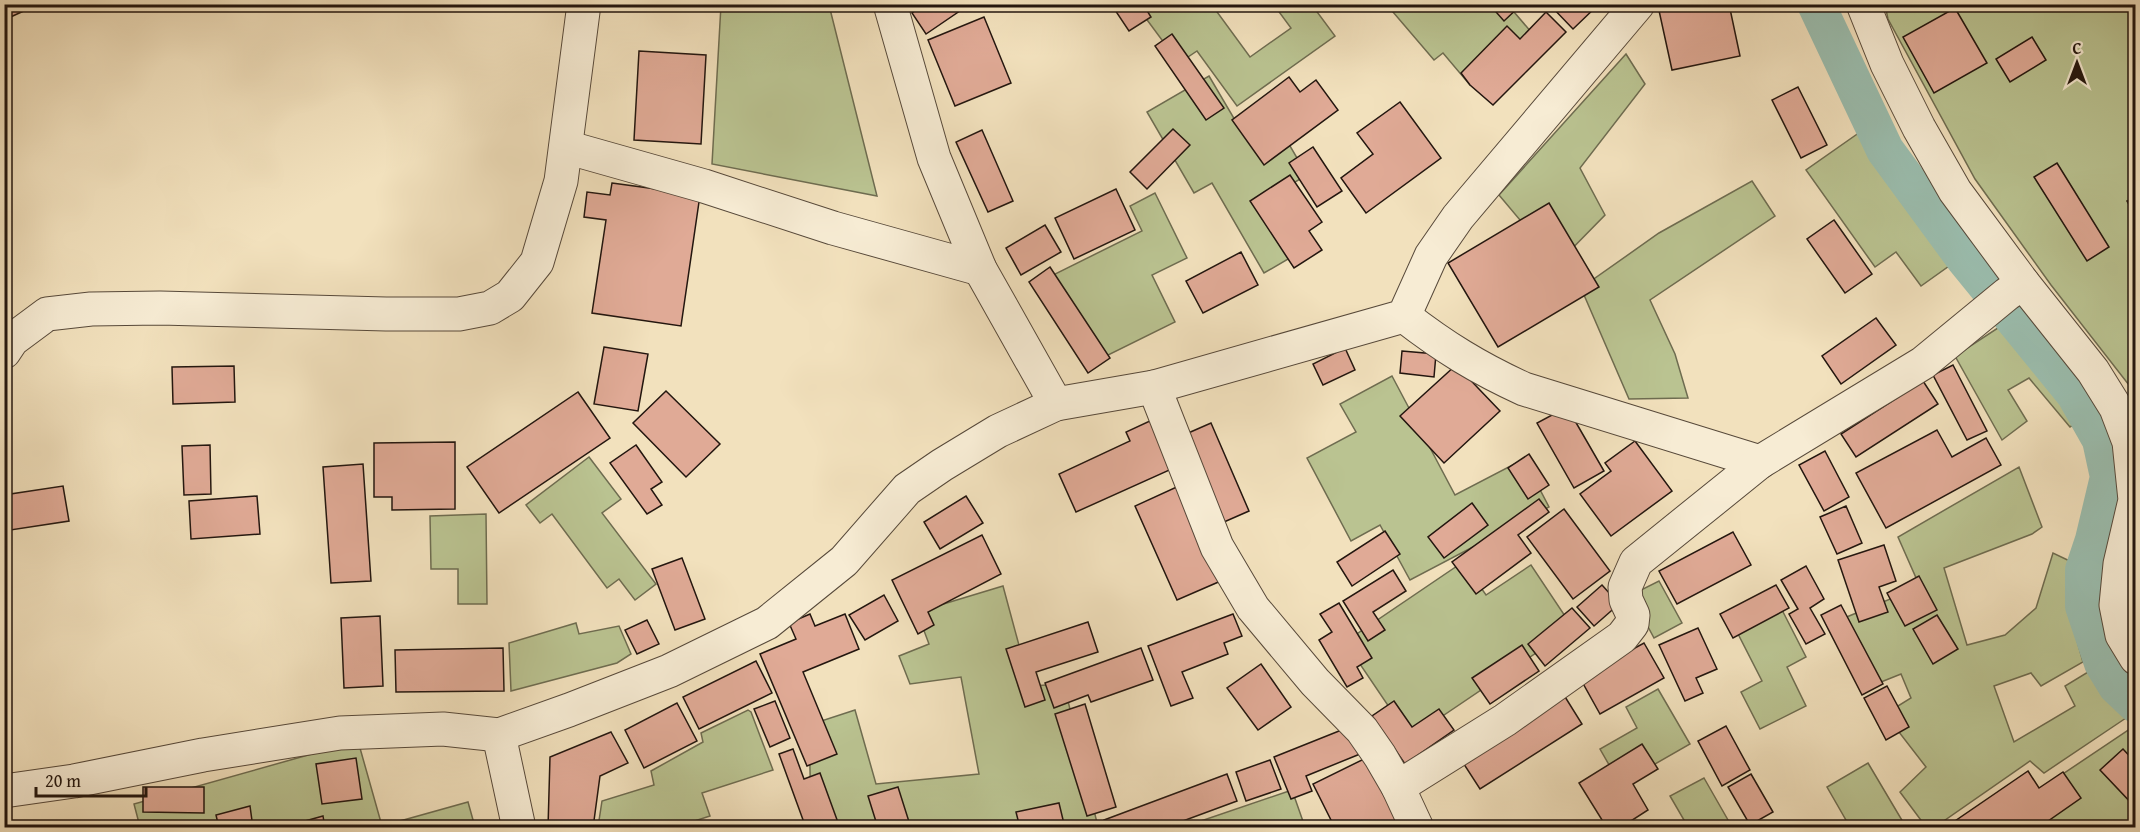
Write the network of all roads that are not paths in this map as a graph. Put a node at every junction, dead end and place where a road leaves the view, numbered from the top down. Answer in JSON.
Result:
{"nodes":[{"id":1,"x":584,"y":4,"type":"edge"},
{"id":2,"x":890,"y":4,"type":"edge"},
{"id":3,"x":1638,"y":4,"type":"edge"},
{"id":4,"x":1863,"y":4,"type":"edge"},
{"id":5,"x":566,"y":147,"type":"junction"},
{"id":6,"x":980,"y":269,"type":"junction"},
{"id":7,"x":2015,"y":288,"type":"junction"},
{"id":8,"x":1404,"y":316,"type":"junction"},
{"id":9,"x":4,"y":352,"type":"edge"},
{"id":10,"x":1154,"y":387,"type":"junction"},
{"id":11,"x":1056,"y":404,"type":"junction"},
{"id":12,"x":1761,"y":462,"type":"junction"},
{"id":13,"x":2136,"y":658,"type":"edge"},
{"id":14,"x":499,"y":735,"type":"junction"},
{"id":15,"x":1398,"y":787,"type":"junction"},
{"id":16,"x":4,"y":791,"type":"edge"},
{"id":17,"x":519,"y":828,"type":"edge"},
{"id":18,"x":1417,"y":828,"type":"edge"}],
"edges":[{"from":1,"to":5,"type":"lane"},
{"from":2,"to":6,"type":"lane"},
{"from":3,"to":8,"type":"lane"},
{"from":4,"to":7,"type":"lane"},
{"from":5,"to":6,"type":"lane"},
{"from":5,"to":9,"type":"lane"},
{"from":6,"to":11,"type":"lane"},
{"from":7,"to":12,"type":"lane"},
{"from":7,"to":13,"type":"lane"},
{"from":8,"to":10,"type":"lane"},
{"from":8,"to":12,"type":"lane"},
{"from":10,"to":11,"type":"lane"},
{"from":10,"to":15,"type":"lane"},
{"from":11,"to":14,"type":"lane"},
{"from":12,"to":15,"type":"lane"},
{"from":14,"to":16,"type":"lane"},
{"from":14,"to":17,"type":"lane"},
{"from":15,"to":18,"type":"lane"}]}
